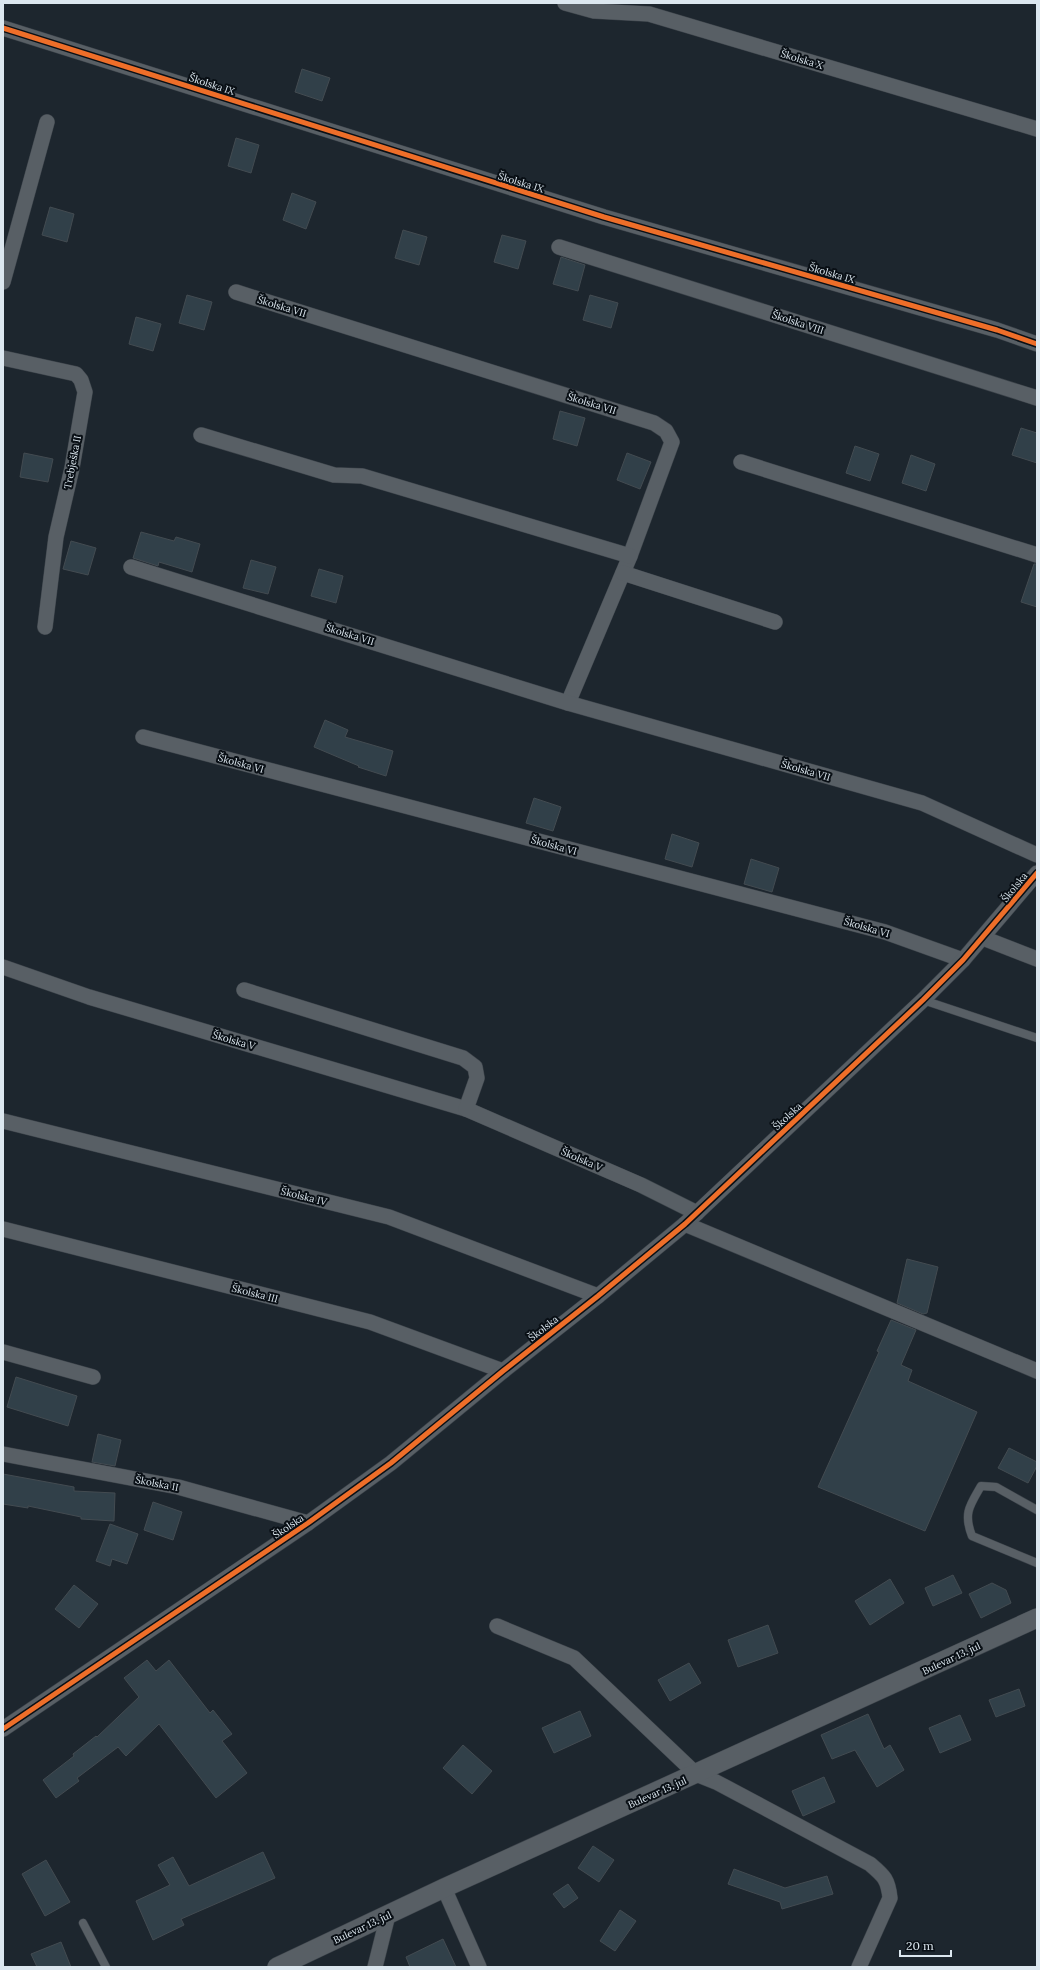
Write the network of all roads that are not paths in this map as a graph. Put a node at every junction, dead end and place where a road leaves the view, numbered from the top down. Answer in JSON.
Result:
{"nodes":[{"id":1,"x":565,"y":3,"type":"edge"},
{"id":2,"x":3,"y":28,"type":"edge"},
{"id":3,"x":47,"y":122,"type":"dead end"},
{"id":4,"x":1037,"y":129,"type":"edge"},
{"id":5,"x":559,"y":246,"type":"dead end"},
{"id":6,"x":3,"y":282,"type":"edge"},
{"id":7,"x":236,"y":292,"type":"dead end"},
{"id":8,"x":1037,"y":344,"type":"edge"},
{"id":9,"x":3,"y":358,"type":"edge"},
{"id":10,"x":1037,"y":398,"type":"edge"},
{"id":11,"x":201,"y":435,"type":"dead end"},
{"id":12,"x":741,"y":462,"type":"dead end"},
{"id":13,"x":1037,"y":555,"type":"edge"},
{"id":14,"x":630,"y":556,"type":"junction"},
{"id":15,"x":131,"y":567,"type":"dead end"},
{"id":16,"x":623,"y":572,"type":"junction"},
{"id":17,"x":775,"y":622,"type":"dead end"},
{"id":18,"x":45,"y":627,"type":"dead end"},
{"id":19,"x":568,"y":703,"type":"junction"},
{"id":20,"x":143,"y":737,"type":"dead end"},
{"id":21,"x":1037,"y":855,"type":"edge"},
{"id":22,"x":1037,"y":873,"type":"edge"},
{"id":23,"x":983,"y":938,"type":"junction"},
{"id":24,"x":1037,"y":959,"type":"edge"},
{"id":25,"x":963,"y":960,"type":"junction"},
{"id":26,"x":3,"y":967,"type":"edge"},
{"id":27,"x":244,"y":990,"type":"dead end"},
{"id":28,"x":922,"y":1000,"type":"junction"},
{"id":29,"x":1037,"y":1038,"type":"edge"},
{"id":30,"x":466,"y":1109,"type":"junction"},
{"id":31,"x":3,"y":1121,"type":"edge"},
{"id":32,"x":696,"y":1213,"type":"junction"},
{"id":33,"x":685,"y":1224,"type":"junction"},
{"id":34,"x":3,"y":1228,"type":"edge"},
{"id":35,"x":598,"y":1296,"type":"junction"},
{"id":36,"x":3,"y":1352,"type":"edge"},
{"id":37,"x":503,"y":1371,"type":"junction"},
{"id":38,"x":1037,"y":1371,"type":"edge"},
{"id":39,"x":93,"y":1377,"type":"dead end"},
{"id":40,"x":3,"y":1454,"type":"edge"},
{"id":41,"x":1037,"y":1510,"type":"edge"},
{"id":42,"x":308,"y":1523,"type":"junction"},
{"id":43,"x":1037,"y":1563,"type":"edge"},
{"id":44,"x":1037,"y":1618,"type":"edge"},
{"id":45,"x":497,"y":1626,"type":"dead end"},
{"id":46,"x":3,"y":1729,"type":"edge"},
{"id":47,"x":696,"y":1774,"type":"junction"},
{"id":48,"x":444,"y":1888,"type":"junction"},
{"id":49,"x":388,"y":1915,"type":"junction"},
{"id":50,"x":83,"y":1923,"type":"dead end"},
{"id":51,"x":106,"y":1967,"type":"edge"},
{"id":52,"x":277,"y":1967,"type":"edge"},
{"id":53,"x":375,"y":1967,"type":"edge"},
{"id":54,"x":479,"y":1967,"type":"edge"},
{"id":55,"x":859,"y":1967,"type":"edge"}],
"edges":[{"from":1,"to":4,"type":"street","name":"Školska X"},
{"from":2,"to":8,"type":"street","name":"Školska IX"},
{"from":3,"to":6,"type":"street"},
{"from":5,"to":10,"type":"street","name":"Školska VIII"},
{"from":7,"to":14,"type":"street","name":"Školska VII"},
{"from":9,"to":18,"type":"street","name":"Trebješka II"},
{"from":11,"to":14,"type":"street"},
{"from":12,"to":13,"type":"street"},
{"from":14,"to":16,"type":"street","name":"Školska VII"},
{"from":15,"to":19,"type":"street","name":"Školska VII"},
{"from":16,"to":17,"type":"street"},
{"from":16,"to":19,"type":"street","name":"Školska VII"},
{"from":19,"to":21,"type":"street","name":"Školska VII"},
{"from":20,"to":25,"type":"street","name":"Školska VI"},
{"from":22,"to":23,"type":"street","name":"Školska"},
{"from":23,"to":24,"type":"street"},
{"from":23,"to":25,"type":"street","name":"Školska"},
{"from":25,"to":28,"type":"street","name":"Školska"},
{"from":26,"to":30,"type":"street","name":"Školska V"},
{"from":27,"to":30,"type":"street"},
{"from":28,"to":29,"type":"lane"},
{"from":28,"to":32,"type":"street","name":"Školska"},
{"from":30,"to":32,"type":"street","name":"Školska V"},
{"from":31,"to":35,"type":"street","name":"Školska IV"},
{"from":32,"to":33,"type":"street","name":"Školska"},
{"from":33,"to":35,"type":"street","name":"Školska"},
{"from":33,"to":38,"type":"street"},
{"from":34,"to":37,"type":"street","name":"Školska III"},
{"from":35,"to":37,"type":"street","name":"Školska"},
{"from":36,"to":39,"type":"street"},
{"from":37,"to":42,"type":"street","name":"Školska"},
{"from":40,"to":42,"type":"street","name":"Školska II"},
{"from":41,"to":43,"type":"lane"},
{"from":42,"to":46,"type":"street","name":"Školska"},
{"from":44,"to":47,"type":"street","name":"Bulevar 13. jul"},
{"from":45,"to":47,"type":"street"},
{"from":47,"to":48,"type":"street","name":"Bulevar 13. jul"},
{"from":47,"to":55,"type":"street"},
{"from":48,"to":49,"type":"street","name":"Bulevar 13. jul"},
{"from":48,"to":54,"type":"street"},
{"from":49,"to":52,"type":"street","name":"Bulevar 13. jul"},
{"from":49,"to":53,"type":"street"},
{"from":50,"to":51,"type":"lane"}]}
